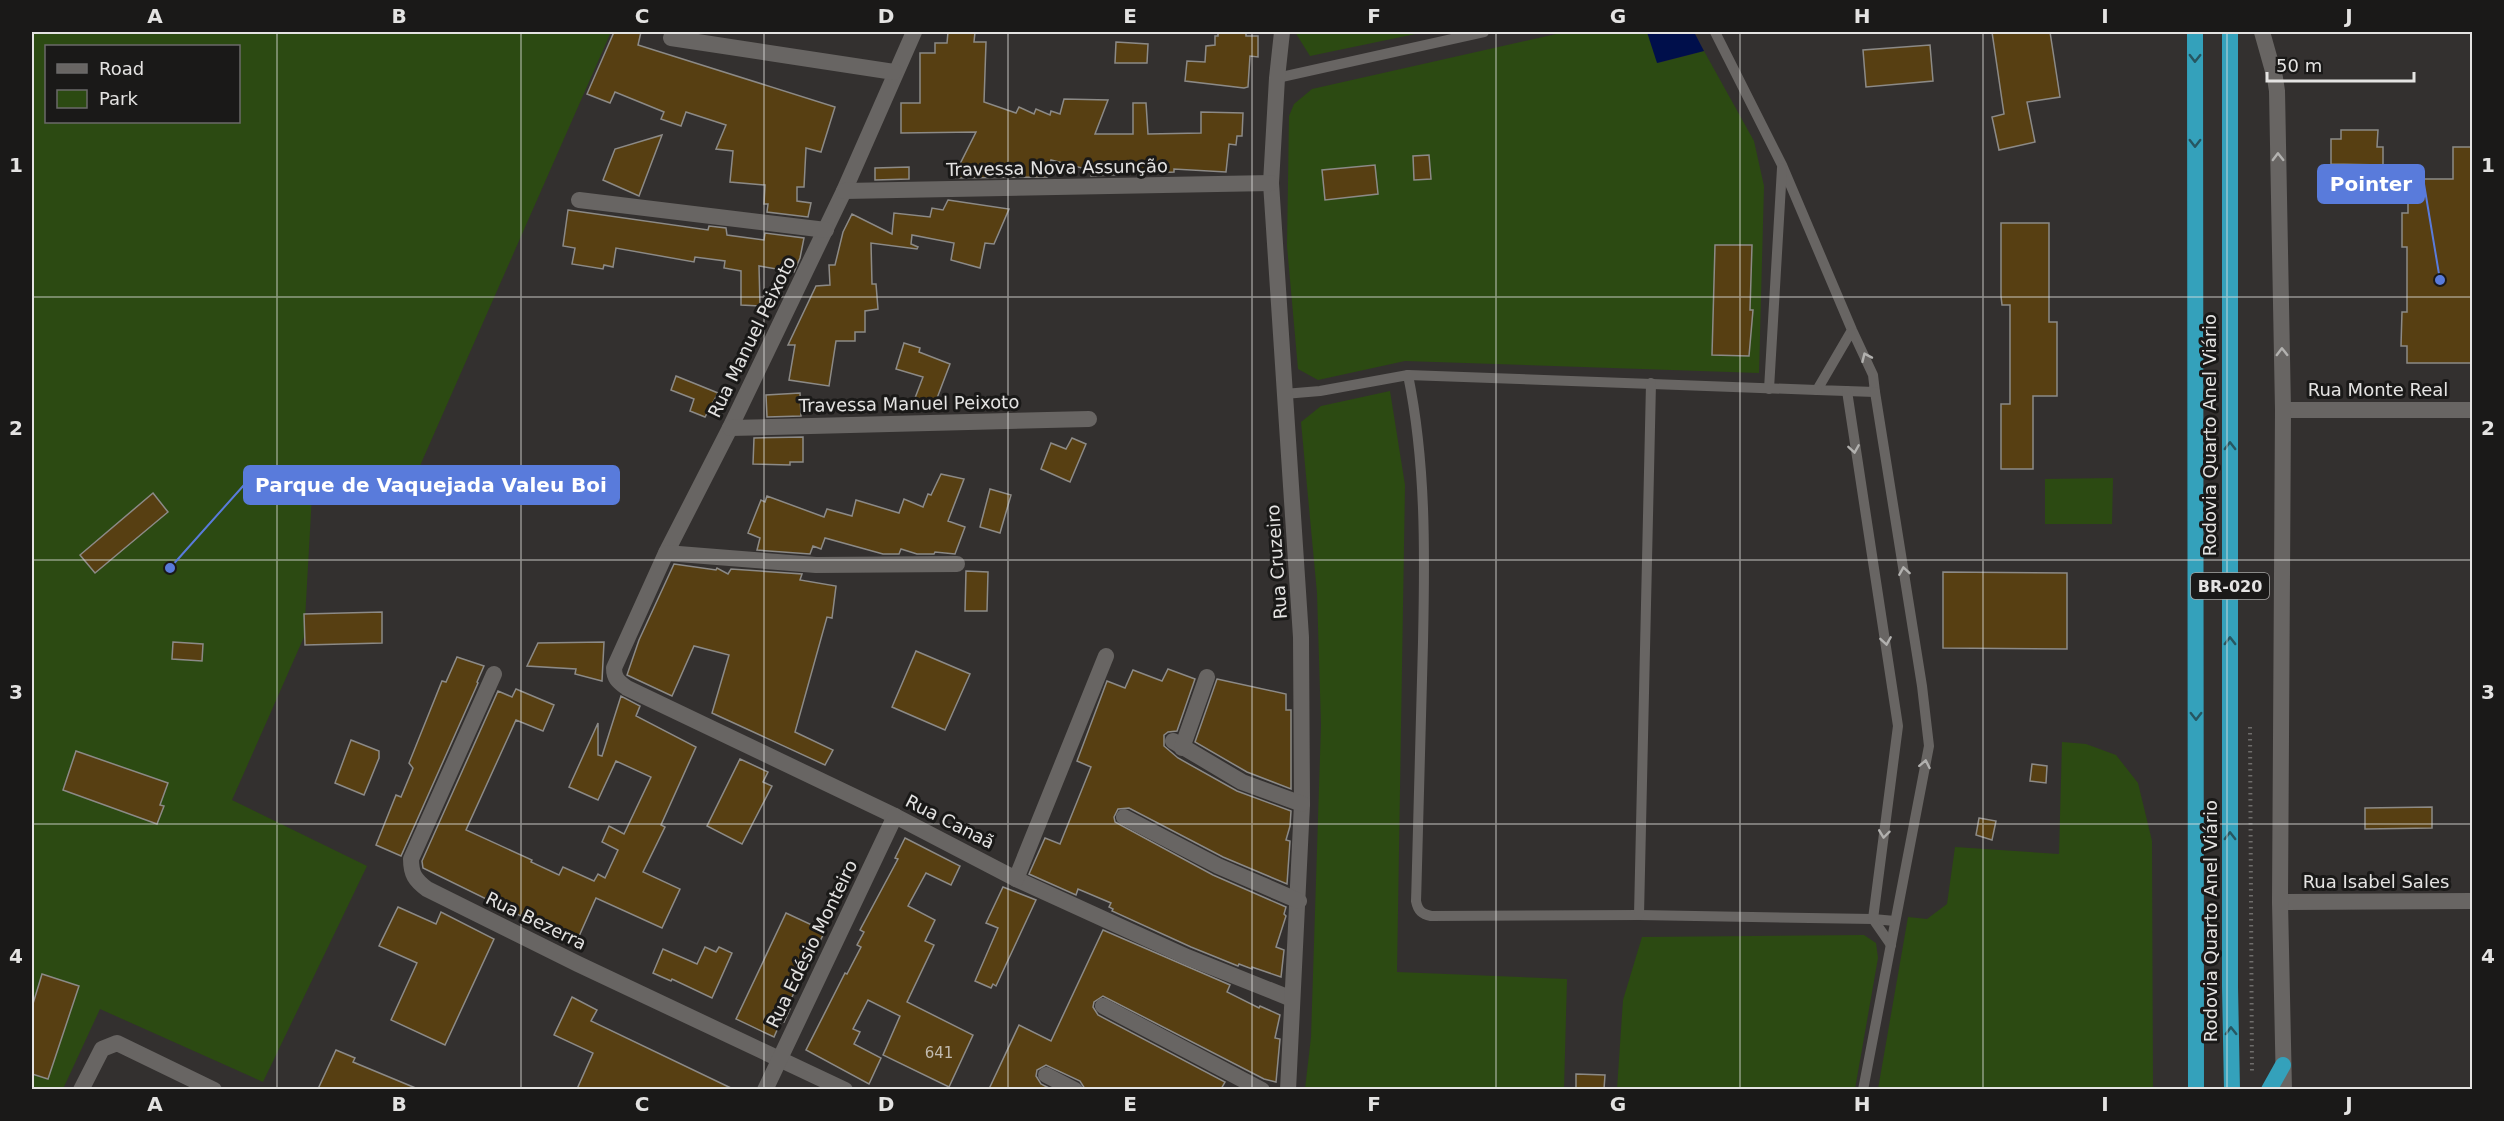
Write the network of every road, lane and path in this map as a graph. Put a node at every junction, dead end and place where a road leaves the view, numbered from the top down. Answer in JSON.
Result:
{"nodes":[{"id":1,"x":914,"y":32,"type":"edge"},
{"id":2,"x":1282,"y":32,"type":"edge"},
{"id":3,"x":1484,"y":32,"type":"edge"},
{"id":4,"x":1715,"y":32,"type":"edge"},
{"id":5,"x":2195,"y":32,"type":"edge"},
{"id":6,"x":2230,"y":32,"type":"edge"},
{"id":7,"x":2262,"y":32,"type":"edge"},
{"id":8,"x":671,"y":38,"type":"dead end"},
{"id":9,"x":894,"y":72,"type":"junction"},
{"id":10,"x":1276,"y":78,"type":"junction"},
{"id":11,"x":1782,"y":165,"type":"junction"},
{"id":12,"x":1271,"y":183,"type":"junction"},
{"id":13,"x":844,"y":191,"type":"junction"},
{"id":14,"x":579,"y":200,"type":"dead end"},
{"id":15,"x":826,"y":230,"type":"junction"},
{"id":16,"x":1852,"y":330,"type":"junction"},
{"id":17,"x":1408,"y":375,"type":"junction"},
{"id":18,"x":1651,"y":383,"type":"junction"},
{"id":19,"x":1769,"y":389,"type":"junction"},
{"id":20,"x":1817,"y":390,"type":"junction"},
{"id":21,"x":1846,"y":391,"type":"junction"},
{"id":22,"x":1875,"y":392,"type":"junction"},
{"id":23,"x":1284,"y":394,"type":"junction"},
{"id":24,"x":2283,"y":410,"type":"junction"},
{"id":25,"x":2472,"y":410,"type":"edge"},
{"id":26,"x":1089,"y":418,"type":"dead end"},
{"id":27,"x":730,"y":428,"type":"junction"},
{"id":28,"x":666,"y":553,"type":"junction"},
{"id":29,"x":957,"y":564,"type":"dead end"},
{"id":30,"x":1106,"y":656,"type":"dead end"},
{"id":31,"x":619,"y":658,"type":"joint"},
{"id":32,"x":494,"y":674,"type":"dead end"},
{"id":33,"x":1207,"y":677,"type":"dead end"},
{"id":34,"x":1302,"y":804,"type":"junction"},
{"id":35,"x":895,"y":816,"type":"junction"},
{"id":36,"x":1124,"y":817,"type":"dead end"},
{"id":37,"x":1016,"y":879,"type":"junction"},
{"id":38,"x":1299,"y":901,"type":"junction"},
{"id":39,"x":2472,"y":901,"type":"edge"},
{"id":40,"x":2280,"y":902,"type":"junction"},
{"id":41,"x":1639,"y":915,"type":"junction"},
{"id":42,"x":1874,"y":919,"type":"junction"},
{"id":43,"x":1895,"y":921,"type":"junction"},
{"id":44,"x":1891,"y":945,"type":"junction"},
{"id":45,"x":1292,"y":999,"type":"junction"},
{"id":46,"x":1103,"y":1006,"type":"dead end"},
{"id":47,"x":779,"y":1058,"type":"junction"},
{"id":48,"x":2283,"y":1065,"type":"junction"},
{"id":49,"x":1046,"y":1075,"type":"dead end"},
{"id":50,"x":81,"y":1089,"type":"edge"},
{"id":51,"x":214,"y":1089,"type":"edge"},
{"id":52,"x":765,"y":1089,"type":"edge"},
{"id":53,"x":845,"y":1089,"type":"edge"},
{"id":54,"x":1075,"y":1089,"type":"edge"},
{"id":55,"x":1262,"y":1089,"type":"edge"},
{"id":56,"x":1288,"y":1089,"type":"edge"},
{"id":57,"x":1863,"y":1089,"type":"edge"},
{"id":58,"x":2196,"y":1089,"type":"edge"},
{"id":59,"x":2232,"y":1089,"type":"edge"},
{"id":60,"x":2269,"y":1089,"type":"edge"},
{"id":61,"x":2284,"y":1089,"type":"edge"}],
"edges":[{"from":1,"to":9,"type":"street","name":"Rua Manuel Peixoto"},
{"from":2,"to":10,"type":"street","name":"Rua Cruzeiro"},
{"from":3,"to":10,"type":"lane"},
{"from":4,"to":11,"type":"lane"},
{"from":5,"to":58,"type":"highway","name":"Rodovia Quarto Anel Viário","number":"BR-020","one_way":true},
{"from":59,"to":6,"type":"highway","name":"Rodovia Quarto Anel Viário","number":"BR-020","one_way":true},
{"from":24,"to":7,"type":"street","one_way":true},
{"from":8,"to":9,"type":"street"},
{"from":9,"to":13,"type":"street","name":"Rua Manuel Peixoto"},
{"from":10,"to":12,"type":"street","name":"Rua Cruzeiro"},
{"from":11,"to":16,"type":"lane"},
{"from":11,"to":19,"type":"lane"},
{"from":12,"to":13,"type":"street","name":"Travessa Nova Assunção"},
{"from":12,"to":23,"type":"street","name":"Rua Cruzeiro"},
{"from":13,"to":15,"type":"street","name":"Rua Manuel Peixoto"},
{"from":14,"to":15,"type":"street"},
{"from":15,"to":27,"type":"street","name":"Rua Manuel Peixoto"},
{"from":16,"to":20,"type":"lane"},
{"from":22,"to":16,"type":"lane","one_way":true},
{"from":17,"to":18,"type":"lane"},
{"from":17,"to":23,"type":"lane"},
{"from":17,"to":41,"type":"lane"},
{"from":18,"to":19,"type":"lane"},
{"from":18,"to":41,"type":"lane"},
{"from":19,"to":20,"type":"lane"},
{"from":20,"to":21,"type":"lane"},
{"from":21,"to":22,"type":"lane"},
{"from":21,"to":42,"type":"lane","one_way":true},
{"from":43,"to":22,"type":"lane","one_way":true},
{"from":23,"to":34,"type":"street","name":"Rua Cruzeiro"},
{"from":24,"to":25,"type":"street","name":"Rua Monte Real"},
{"from":24,"to":40,"type":"street"},
{"from":26,"to":27,"type":"street","name":"Travessa Manuel Peixoto"},
{"from":27,"to":28,"type":"street","name":"Rua Manuel Peixoto"},
{"from":28,"to":29,"type":"street"},
{"from":28,"to":31,"type":"street","name":"Rua Manuel Peixoto"},
{"from":30,"to":37,"type":"street"},
{"from":31,"to":35,"type":"street","name":"Rua Canaã"},
{"from":32,"to":47,"type":"street","name":"Rua Bezerra"},
{"from":33,"to":34,"type":"street"},
{"from":34,"to":38,"type":"street","name":"Rua Cruzeiro"},
{"from":35,"to":37,"type":"street","name":"Rua Canaã"},
{"from":35,"to":47,"type":"street","name":"Rua Edésio Monteiro"},
{"from":36,"to":38,"type":"street"},
{"from":37,"to":45,"type":"street","name":"Rua Canaã"},
{"from":38,"to":45,"type":"street","name":"Rua Cruzeiro"},
{"from":39,"to":40,"type":"street","name":"Rua Isabel Sales"},
{"from":40,"to":48,"type":"street"},
{"from":41,"to":42,"type":"lane"},
{"from":42,"to":43,"type":"lane"},
{"from":42,"to":44,"type":"lane"},
{"from":43,"to":44,"type":"lane"},
{"from":44,"to":57,"type":"lane"},
{"from":45,"to":56,"type":"street","name":"Rua Cruzeiro"},
{"from":46,"to":55,"type":"street"},
{"from":47,"to":52,"type":"street","name":"Rua Edésio Monteiro"},
{"from":47,"to":53,"type":"street","name":"Rua Bezerra"},
{"from":48,"to":60,"type":"highway"},
{"from":48,"to":61,"type":"street"},
{"from":49,"to":54,"type":"street"},
{"from":50,"to":51,"type":"street"}]}
